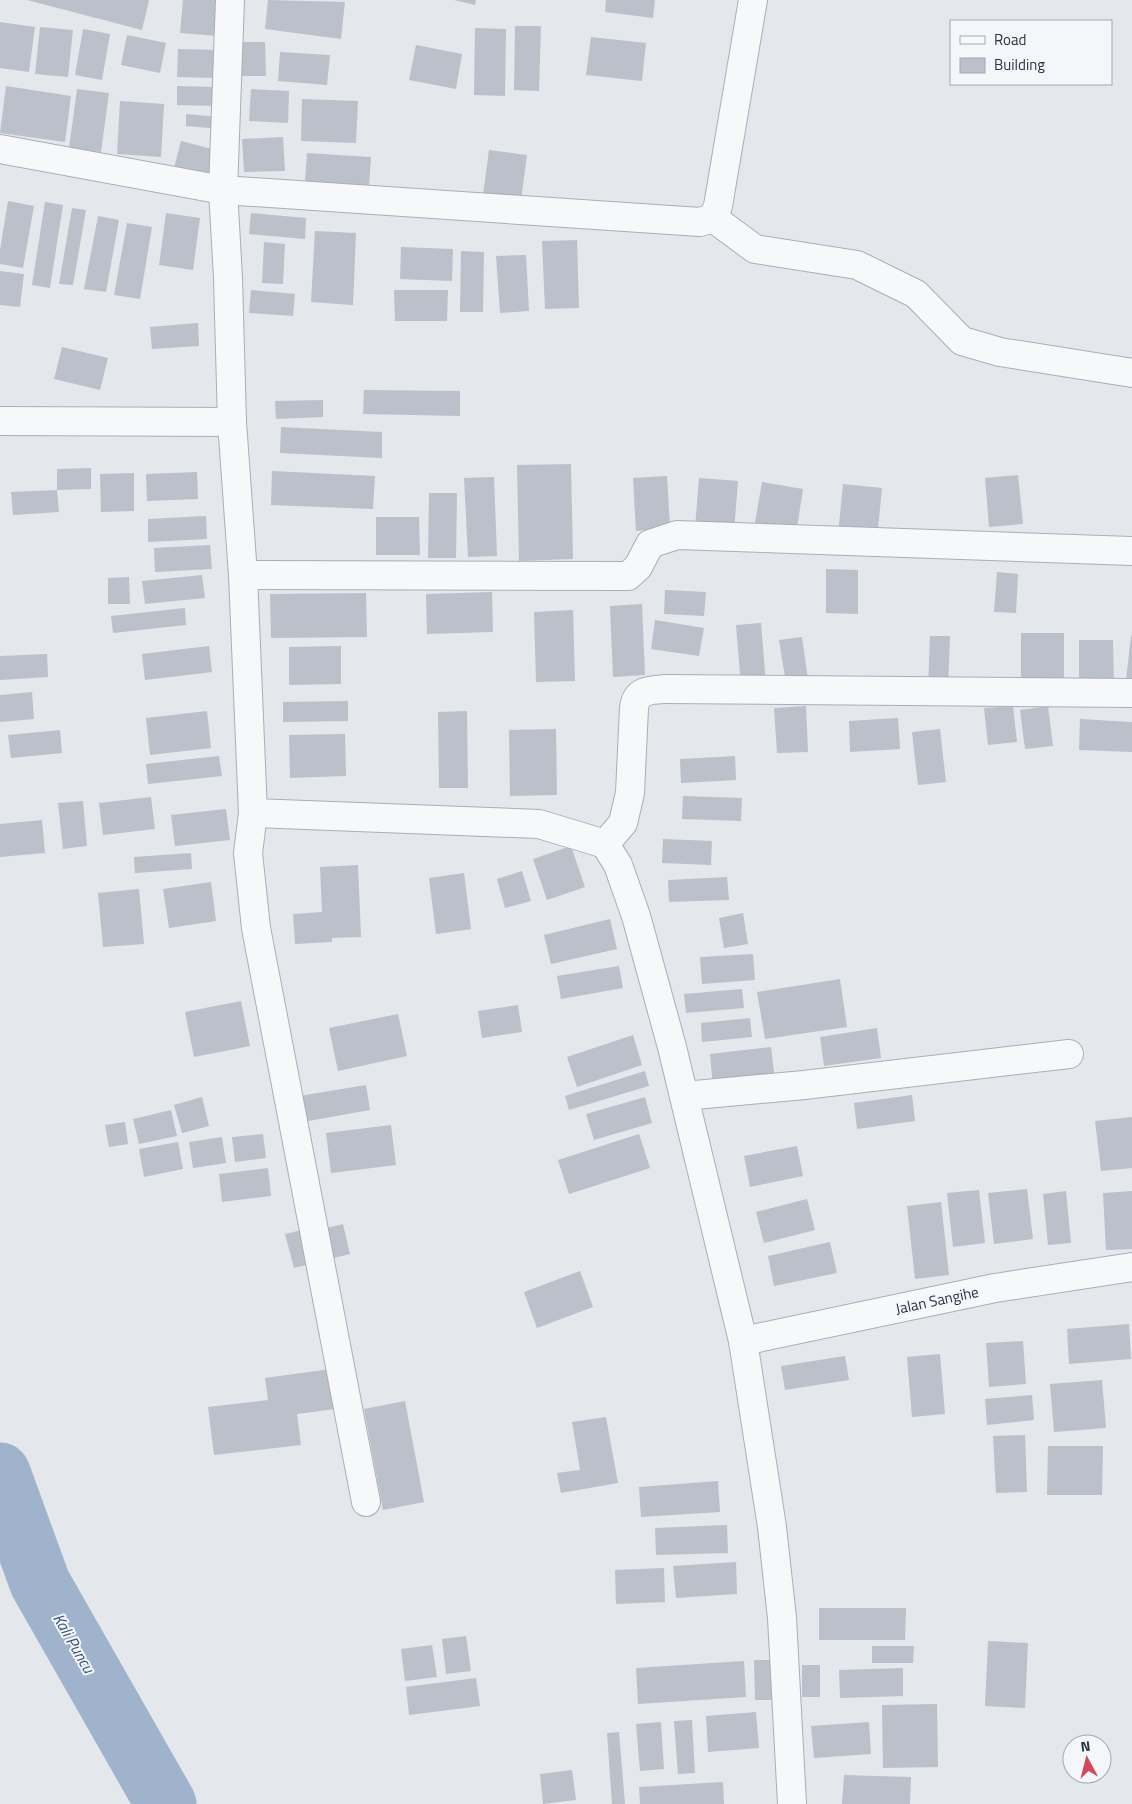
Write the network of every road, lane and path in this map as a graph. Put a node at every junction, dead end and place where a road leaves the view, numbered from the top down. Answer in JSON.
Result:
{"nodes":[{"id":1,"x":230,"y":0,"type":"edge"},
{"id":2,"x":753,"y":0,"type":"edge"},
{"id":3,"x":0,"y":149,"type":"edge"},
{"id":4,"x":223,"y":190,"type":"junction"},
{"id":5,"x":713,"y":218,"type":"junction"},
{"id":6,"x":1132,"y":373,"type":"edge"},
{"id":7,"x":0,"y":421,"type":"edge"},
{"id":8,"x":232,"y":422,"type":"junction"},
{"id":9,"x":1132,"y":551,"type":"edge"},
{"id":10,"x":243,"y":575,"type":"junction"},
{"id":11,"x":1132,"y":693,"type":"edge"},
{"id":12,"x":253,"y":813,"type":"junction"},
{"id":13,"x":604,"y":844,"type":"junction"},
{"id":14,"x":1068,"y":1054,"type":"dead end"},
{"id":15,"x":684,"y":1096,"type":"junction"},
{"id":16,"x":1132,"y":1268,"type":"edge"},
{"id":17,"x":743,"y":1341,"type":"junction"},
{"id":18,"x":366,"y":1502,"type":"dead end"},
{"id":19,"x":792,"y":1804,"type":"edge"}],
"edges":[{"from":1,"to":4,"type":"street"},
{"from":2,"to":5,"type":"street"},
{"from":3,"to":4,"type":"street"},
{"from":4,"to":5,"type":"street"},
{"from":4,"to":8,"type":"street"},
{"from":5,"to":6,"type":"street"},
{"from":7,"to":8,"type":"street"},
{"from":8,"to":10,"type":"street"},
{"from":9,"to":10,"type":"street"},
{"from":10,"to":12,"type":"street"},
{"from":11,"to":13,"type":"street"},
{"from":12,"to":13,"type":"street"},
{"from":12,"to":18,"type":"street"},
{"from":13,"to":15,"type":"street"},
{"from":14,"to":15,"type":"street"},
{"from":15,"to":17,"type":"street"},
{"from":16,"to":17,"type":"street","name":"Jalan Sangihe"},
{"from":17,"to":19,"type":"street"}]}
